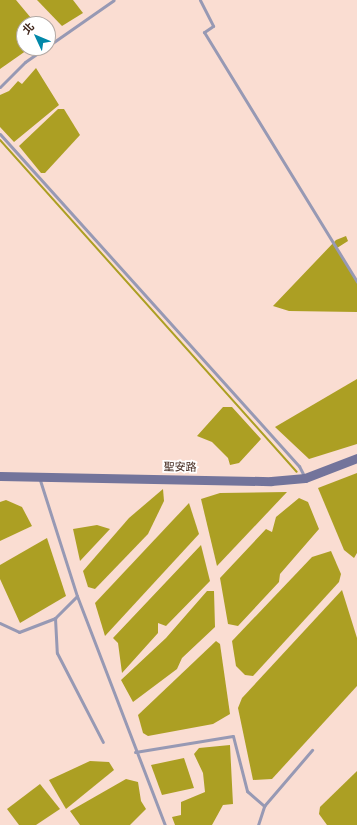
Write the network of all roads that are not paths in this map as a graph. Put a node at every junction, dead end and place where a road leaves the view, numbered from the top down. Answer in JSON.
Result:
{"nodes":[{"id":1,"x":114,"y":0,"type":"edge"},
{"id":2,"x":200,"y":0,"type":"edge"},
{"id":3,"x":56,"y":40,"type":"edge"},
{"id":4,"x":34,"y":56,"type":"edge"},
{"id":5,"x":0,"y":87,"type":"edge"},
{"id":6,"x":0,"y":134,"type":"edge"},
{"id":7,"x":356,"y":279,"type":"edge"},
{"id":8,"x":357,"y":458,"type":"edge"},
{"id":9,"x":0,"y":476,"type":"edge"},
{"id":10,"x":38,"y":476,"type":"junction"},
{"id":11,"x":305,"y":478,"type":"junction"},
{"id":12,"x":77,"y":596,"type":"junction"},
{"id":13,"x":55,"y":618,"type":"junction"},
{"id":14,"x":0,"y":623,"type":"edge"},
{"id":15,"x":103,"y":742,"type":"dead end"},
{"id":16,"x":312,"y":750,"type":"dead end"},
{"id":17,"x":135,"y":752,"type":"junction"},
{"id":18,"x":264,"y":806,"type":"junction"},
{"id":19,"x":165,"y":825,"type":"edge"},
{"id":20,"x":258,"y":825,"type":"edge"}],
"edges":[{"from":1,"to":3,"type":"lane"},
{"from":2,"to":7,"type":"lane"},
{"from":4,"to":5,"type":"lane"},
{"from":6,"to":11,"type":"lane"},
{"from":8,"to":11,"type":"street","name":"聖安路"},
{"from":9,"to":10,"type":"street","name":"聖安路"},
{"from":10,"to":11,"type":"street","name":"聖安路"},
{"from":10,"to":12,"type":"lane"},
{"from":12,"to":13,"type":"lane"},
{"from":12,"to":17,"type":"lane"},
{"from":13,"to":14,"type":"lane"},
{"from":13,"to":15,"type":"lane"},
{"from":16,"to":18,"type":"lane"},
{"from":17,"to":18,"type":"lane"},
{"from":17,"to":19,"type":"lane"},
{"from":18,"to":20,"type":"lane"}]}
